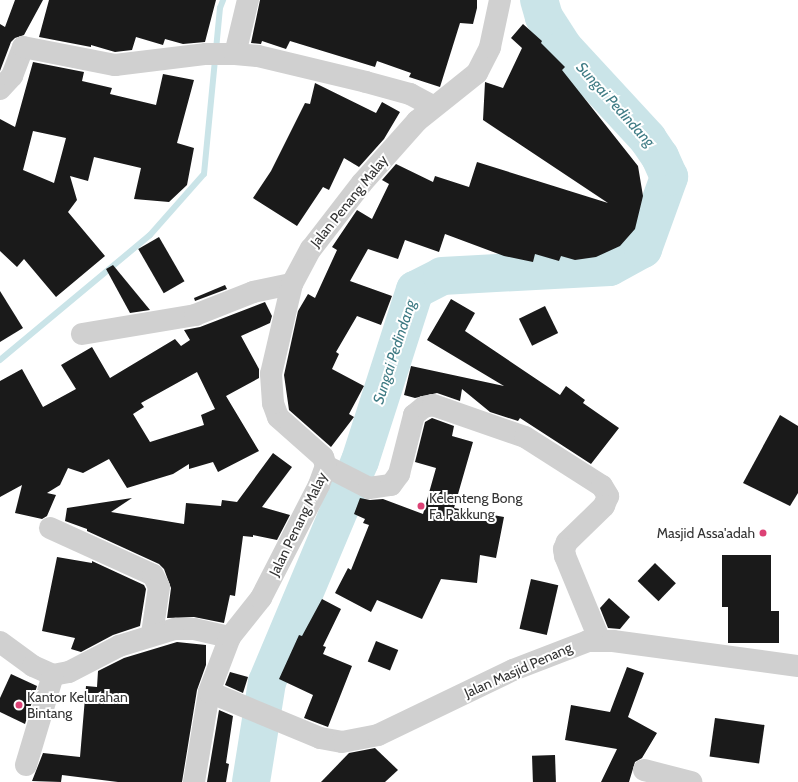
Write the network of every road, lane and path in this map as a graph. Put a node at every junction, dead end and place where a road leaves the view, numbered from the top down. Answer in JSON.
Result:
{"nodes":[{"id":1,"x":248,"y":0,"type":"edge"},
{"id":2,"x":500,"y":0,"type":"edge"},
{"id":3,"x":231,"y":55,"type":"junction"},
{"id":4,"x":0,"y":89,"type":"edge"},
{"id":5,"x":433,"y":106,"type":"junction"},
{"id":6,"x":292,"y":284,"type":"junction"},
{"id":7,"x":82,"y":334,"type":"dead end"},
{"id":8,"x":326,"y":466,"type":"junction"},
{"id":9,"x":50,"y":528,"type":"dead end"},
{"id":10,"x":152,"y":634,"type":"junction"},
{"id":11,"x":230,"y":637,"type":"junction"},
{"id":12,"x":600,"y":640,"type":"junction"},
{"id":13,"x":0,"y":642,"type":"edge"},
{"id":14,"x":798,"y":666,"type":"edge"},
{"id":15,"x":53,"y":675,"type":"junction"},
{"id":16,"x":209,"y":692,"type":"junction"},
{"id":17,"x":26,"y":765,"type":"dead end"},
{"id":18,"x":644,"y":770,"type":"dead end"},
{"id":19,"x":194,"y":782,"type":"edge"},
{"id":20,"x":691,"y":782,"type":"edge"}],
"edges":[{"from":1,"to":3,"type":"street"},
{"from":2,"to":5,"type":"street","name":"Jalan Penang Malay"},
{"from":3,"to":4,"type":"street"},
{"from":3,"to":5,"type":"street"},
{"from":5,"to":6,"type":"street","name":"Jalan Penang Malay"},
{"from":6,"to":7,"type":"street"},
{"from":6,"to":8,"type":"street","name":"Jalan Penang Malay"},
{"from":8,"to":11,"type":"street","name":"Jalan Penang Malay"},
{"from":8,"to":12,"type":"street"},
{"from":9,"to":10,"type":"street"},
{"from":10,"to":11,"type":"street"},
{"from":10,"to":15,"type":"street"},
{"from":11,"to":16,"type":"street","name":"Jalan Penang Malay"},
{"from":12,"to":14,"type":"street","name":"Jalan Masjid Penang"},
{"from":12,"to":16,"type":"street","name":"Jalan Masjid Penang"},
{"from":13,"to":15,"type":"street"},
{"from":15,"to":17,"type":"street"},
{"from":16,"to":19,"type":"street","name":"Jalan Penang Malay"},
{"from":18,"to":20,"type":"street"}]}
